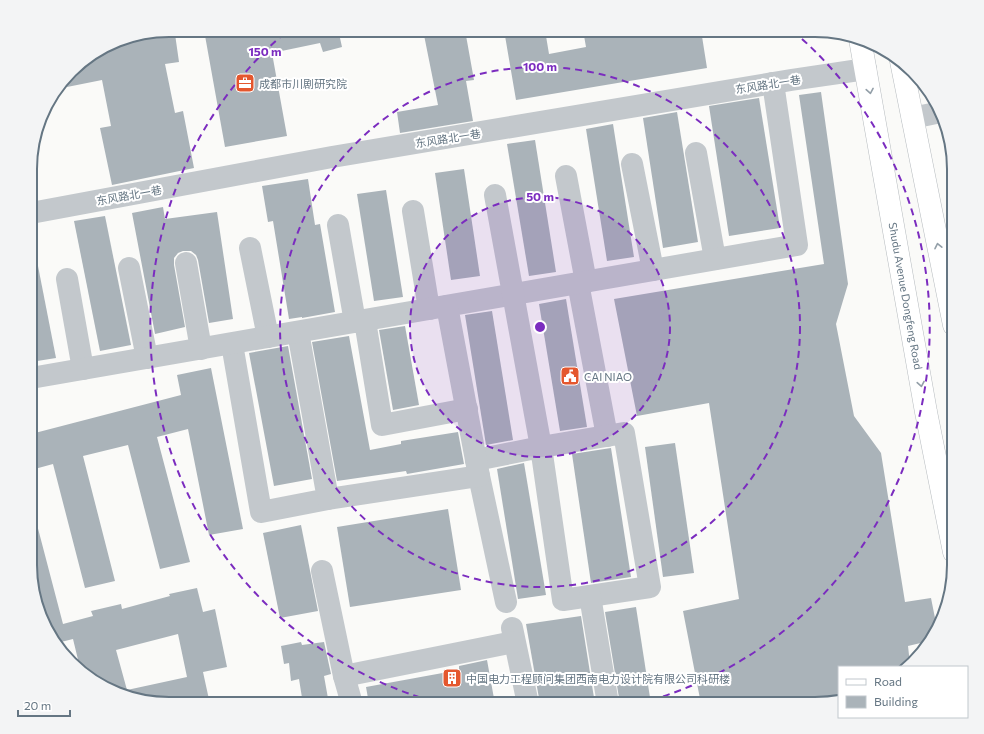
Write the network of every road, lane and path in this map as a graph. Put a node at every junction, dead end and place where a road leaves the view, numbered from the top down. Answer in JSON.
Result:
{"nodes":[{"id":1,"x":861,"y":45,"type":"edge"},
{"id":2,"x":866,"y":69,"type":"junction"},
{"id":3,"x":903,"y":71,"type":"edge"},
{"id":4,"x":773,"y":83,"type":"junction"},
{"id":5,"x":934,"y":113,"type":"edge"},
{"id":6,"x":912,"y":118,"type":"junction"},
{"id":7,"x":696,"y":153,"type":"dead end"},
{"id":8,"x":632,"y":164,"type":"dead end"},
{"id":9,"x":566,"y":176,"type":"dead end"},
{"id":10,"x":495,"y":195,"type":"dead end"},
{"id":11,"x":413,"y":211,"type":"dead end"},
{"id":12,"x":37,"y":212,"type":"edge"},
{"id":13,"x":338,"y":226,"type":"dead end"},
{"id":14,"x":250,"y":248,"type":"dead end"},
{"id":15,"x":714,"y":259,"type":"junction"},
{"id":16,"x":186,"y":263,"type":"dead end"},
{"id":17,"x":129,"y":268,"type":"dead end"},
{"id":18,"x":653,"y":270,"type":"junction"},
{"id":19,"x":67,"y":279,"type":"dead end"},
{"id":20,"x":582,"y":282,"type":"junction"},
{"id":21,"x":947,"y":290,"type":"edge"},
{"id":22,"x":512,"y":294,"type":"junction"},
{"id":23,"x":438,"y":308,"type":"junction"},
{"id":24,"x":360,"y":322,"type":"junction"},
{"id":25,"x":298,"y":332,"type":"junction"},
{"id":26,"x":268,"y":337,"type":"junction"},
{"id":27,"x":232,"y":344,"type":"junction"},
{"id":28,"x":201,"y":349,"type":"junction"},
{"id":29,"x":147,"y":358,"type":"junction"},
{"id":30,"x":83,"y":369,"type":"junction"},
{"id":31,"x":37,"y":377,"type":"edge"},
{"id":32,"x":467,"y":409,"type":"junction"},
{"id":33,"x":607,"y":436,"type":"junction"},
{"id":34,"x":541,"y":448,"type":"junction"},
{"id":35,"x":478,"y":468,"type":"junction"},
{"id":36,"x":328,"y":499,"type":"junction"},
{"id":37,"x":947,"y":517,"type":"edge"},
{"id":38,"x":322,"y":572,"type":"dead end"},
{"id":39,"x":590,"y":596,"type":"junction"},
{"id":40,"x":506,"y":602,"type":"dead end"},
{"id":41,"x":344,"y":676,"type":"junction"},
{"id":42,"x":350,"y":697,"type":"edge"},
{"id":43,"x":526,"y":697,"type":"edge"},
{"id":44,"x":607,"y":697,"type":"edge"}],
"edges":[{"from":1,"to":2,"type":"main road","name":"Shudu Avenue Dongfeng Road"},
{"from":2,"to":4,"type":"street","name":"东风路北一巷"},
{"from":2,"to":37,"type":"main road","name":"Shudu Avenue Dongfeng Road","one_way":true},
{"from":3,"to":6,"type":"main road"},
{"from":4,"to":12,"type":"street","name":"东风路北一巷"},
{"from":4,"to":15,"type":"street"},
{"from":5,"to":6,"type":"street"},
{"from":21,"to":6,"type":"main road","one_way":true},
{"from":7,"to":15,"type":"street"},
{"from":8,"to":18,"type":"street"},
{"from":9,"to":20,"type":"street"},
{"from":10,"to":22,"type":"street"},
{"from":11,"to":23,"type":"street"},
{"from":13,"to":24,"type":"street"},
{"from":14,"to":26,"type":"street"},
{"from":15,"to":18,"type":"street"},
{"from":16,"to":28,"type":"street"},
{"from":17,"to":29,"type":"street"},
{"from":18,"to":20,"type":"street"},
{"from":19,"to":30,"type":"street"},
{"from":20,"to":22,"type":"street"},
{"from":20,"to":33,"type":"street"},
{"from":22,"to":23,"type":"street"},
{"from":22,"to":34,"type":"street"},
{"from":23,"to":24,"type":"street"},
{"from":23,"to":32,"type":"street"},
{"from":24,"to":25,"type":"street"},
{"from":24,"to":32,"type":"street"},
{"from":25,"to":26,"type":"street"},
{"from":25,"to":36,"type":"street"},
{"from":26,"to":27,"type":"street"},
{"from":27,"to":28,"type":"street"},
{"from":27,"to":36,"type":"street"},
{"from":28,"to":29,"type":"street"},
{"from":29,"to":30,"type":"street"},
{"from":30,"to":31,"type":"street"},
{"from":32,"to":35,"type":"street"},
{"from":33,"to":34,"type":"street"},
{"from":33,"to":39,"type":"street"},
{"from":34,"to":35,"type":"street"},
{"from":34,"to":39,"type":"street"},
{"from":35,"to":36,"type":"street"},
{"from":35,"to":40,"type":"street"},
{"from":38,"to":41,"type":"street"},
{"from":39,"to":44,"type":"street"},
{"from":41,"to":42,"type":"street"},
{"from":41,"to":43,"type":"street"}]}
